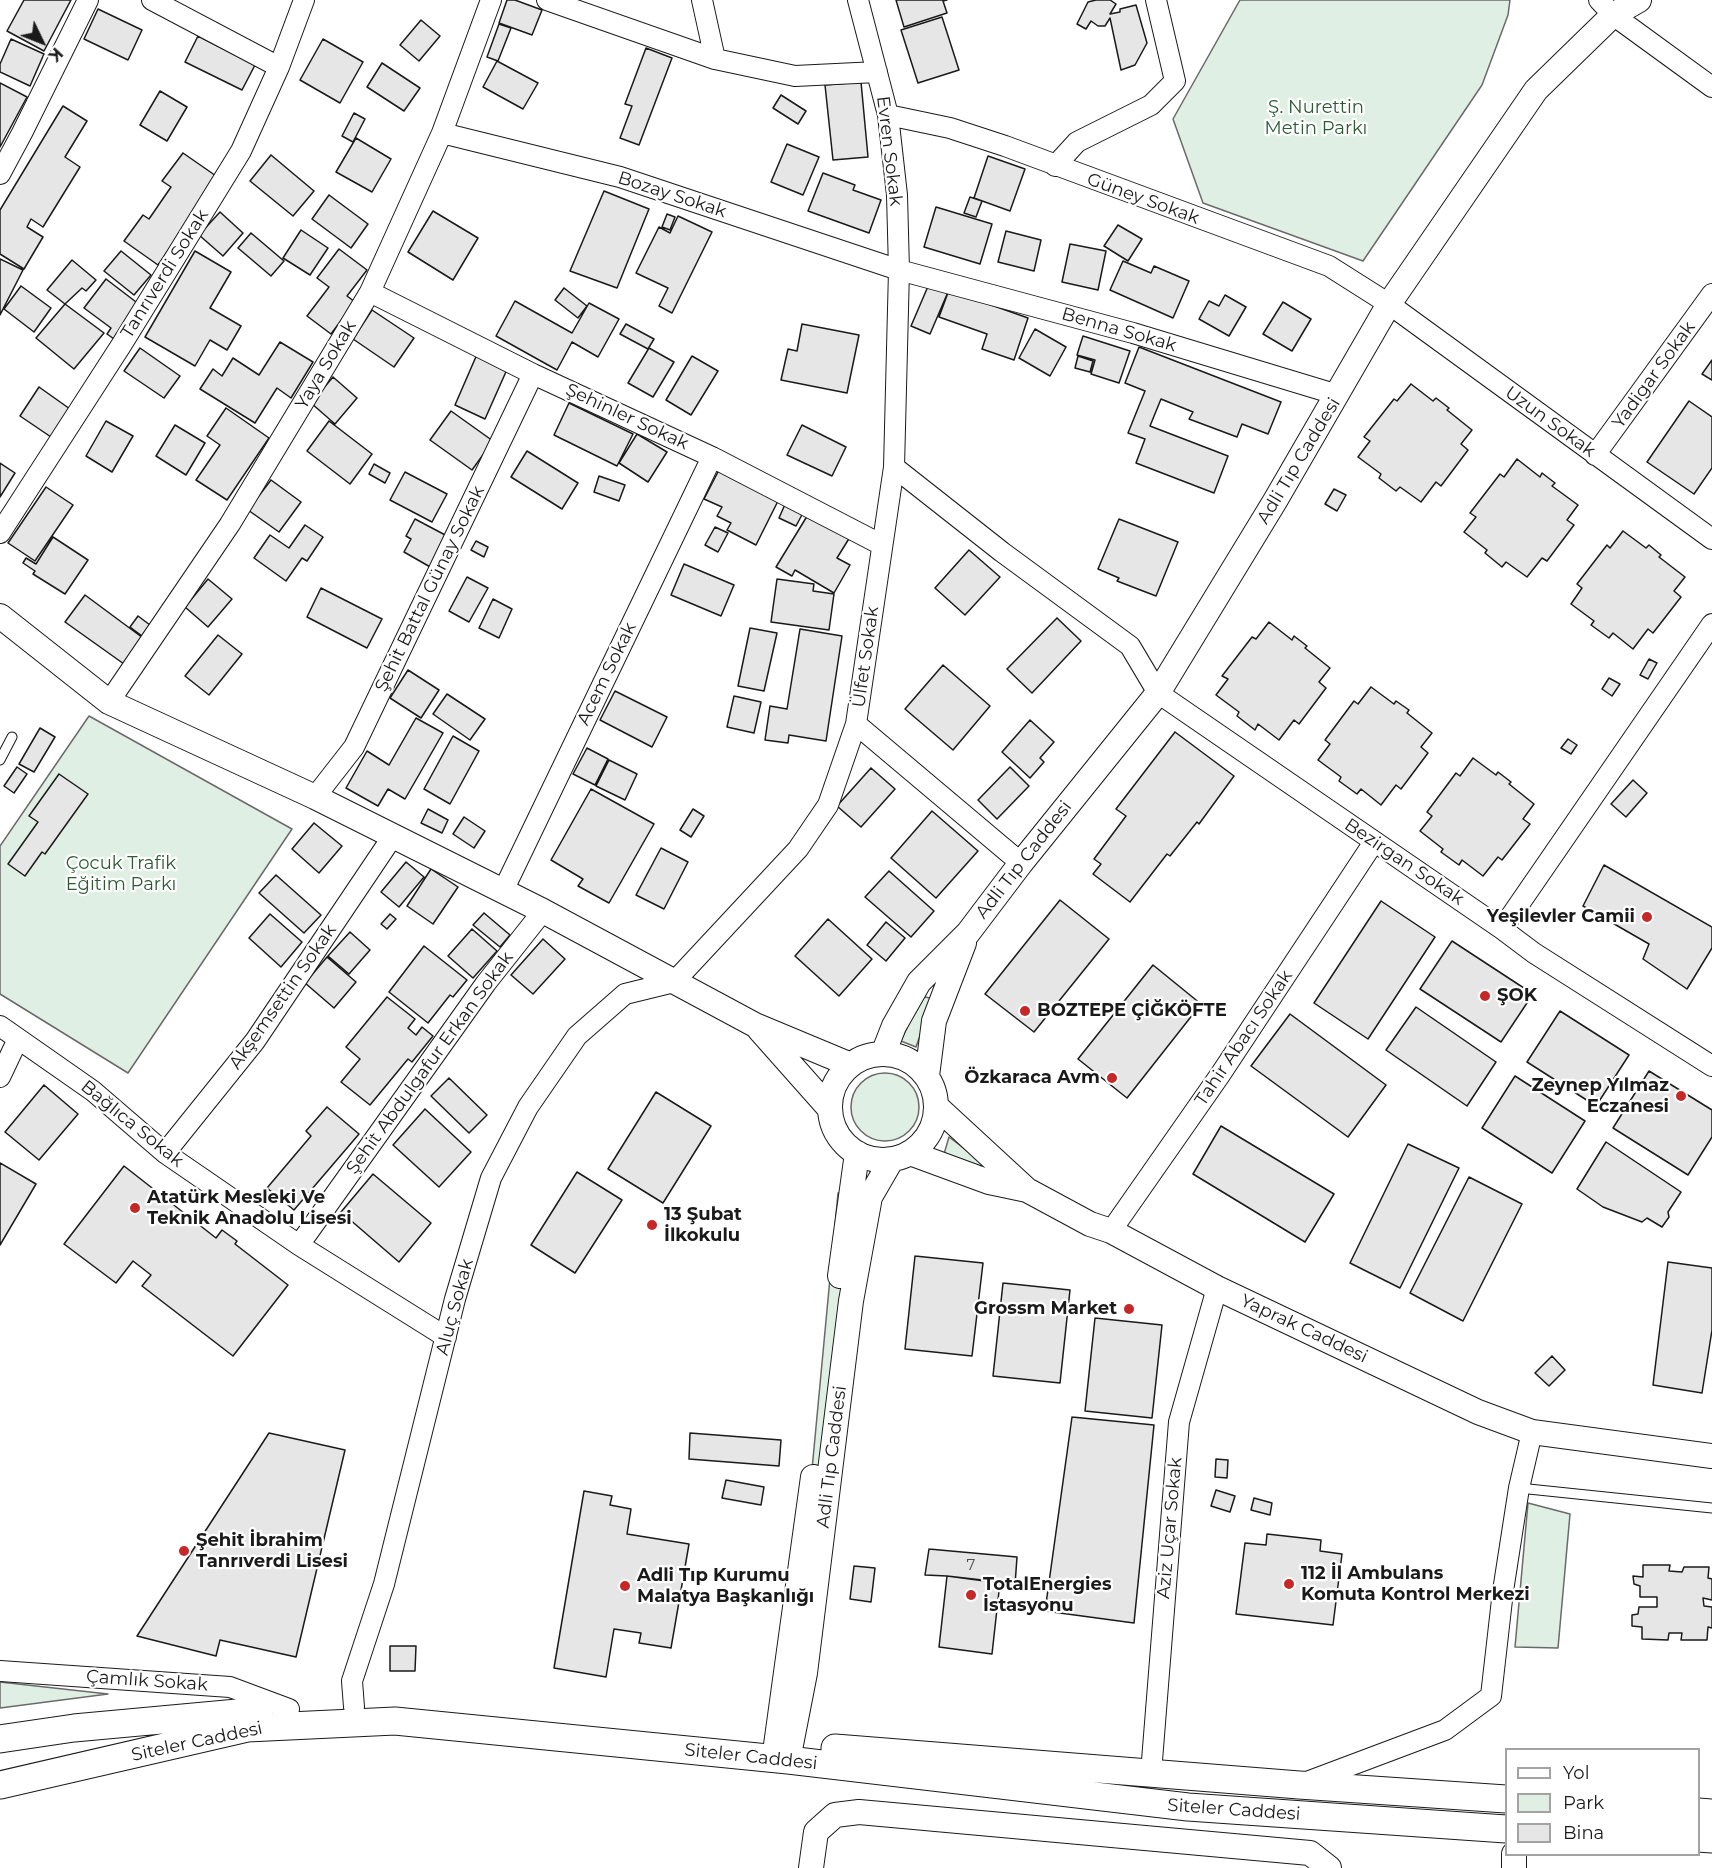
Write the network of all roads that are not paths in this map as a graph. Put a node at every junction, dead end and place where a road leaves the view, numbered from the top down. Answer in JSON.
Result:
{"nodes":[{"id":1,"x":88,"y":0,"type":"edge"},
{"id":2,"x":152,"y":0,"type":"edge"},
{"id":3,"x":304,"y":0,"type":"edge"},
{"id":4,"x":491,"y":0,"type":"edge"},
{"id":5,"x":547,"y":0,"type":"edge"},
{"id":6,"x":702,"y":0,"type":"edge"},
{"id":7,"x":858,"y":0,"type":"edge"},
{"id":8,"x":1156,"y":0,"type":"edge"},
{"id":9,"x":1639,"y":0,"type":"edge"},
{"id":10,"x":1606,"y":8,"type":"edge"},
{"id":11,"x":715,"y":59,"type":"junction"},
{"id":12,"x":279,"y":67,"type":"junction"},
{"id":13,"x":877,"y":72,"type":"junction"},
{"id":14,"x":1712,"y":87,"type":"edge"},
{"id":15,"x":888,"y":115,"type":"junction"},
{"id":16,"x":442,"y":133,"type":"junction"},
{"id":17,"x":1055,"y":166,"type":"junction"},
{"id":18,"x":0,"y":174,"type":"edge"},
{"id":19,"x":899,"y":270,"type":"junction"},
{"id":20,"x":370,"y":292,"type":"junction"},
{"id":21,"x":1712,"y":294,"type":"edge"},
{"id":22,"x":1389,"y":304,"type":"junction"},
{"id":23,"x":533,"y":374,"type":"junction"},
{"id":24,"x":1338,"y":395,"type":"junction"},
{"id":25,"x":1595,"y":455,"type":"junction"},
{"id":26,"x":712,"y":457,"type":"junction"},
{"id":27,"x":894,"y":467,"type":"junction"},
{"id":28,"x":0,"y":533,"type":"edge"},
{"id":29,"x":1712,"y":539,"type":"edge"},
{"id":30,"x":882,"y":545,"type":"junction"},
{"id":31,"x":0,"y":616,"type":"edge"},
{"id":32,"x":1712,"y":624,"type":"edge"},
{"id":33,"x":1158,"y":693,"type":"junction"},
{"id":34,"x":109,"y":702,"type":"junction"},
{"id":35,"x":856,"y":724,"type":"junction"},
{"id":36,"x":12,"y":737,"type":"dead end"},
{"id":37,"x":0,"y":760,"type":"edge"},
{"id":38,"x":315,"y":797,"type":"junction"},
{"id":39,"x":393,"y":836,"type":"junction"},
{"id":40,"x":1374,"y":842,"type":"junction"},
{"id":41,"x":1021,"y":863,"type":"junction"},
{"id":42,"x":502,"y":891,"type":"junction"},
{"id":43,"x":543,"y":911,"type":"junction"},
{"id":44,"x":1502,"y":929,"type":"junction"},
{"id":45,"x":968,"y":933,"type":"junction"},
{"id":46,"x":674,"y":982,"type":"junction"},
{"id":47,"x":755,"y":1025,"type":"junction"},
{"id":48,"x":0,"y":1026,"type":"edge"},
{"id":49,"x":18,"y":1039,"type":"junction"},
{"id":50,"x":883,"y":1054,"type":"junction"},
{"id":51,"x":851,"y":1065,"type":"junction"},
{"id":52,"x":1712,"y":1066,"type":"edge"},
{"id":53,"x":927,"y":1076,"type":"junction"},
{"id":54,"x":0,"y":1077,"type":"edge"},
{"id":55,"x":937,"y":1107,"type":"junction"},
{"id":56,"x":830,"y":1109,"type":"junction"},
{"id":57,"x":165,"y":1153,"type":"junction"},
{"id":58,"x":857,"y":1153,"type":"junction"},
{"id":59,"x":901,"y":1156,"type":"junction"},
{"id":60,"x":1027,"y":1190,"type":"junction"},
{"id":61,"x":1111,"y":1231,"type":"junction"},
{"id":62,"x":298,"y":1245,"type":"junction"},
{"id":63,"x":1217,"y":1288,"type":"junction"},
{"id":64,"x":446,"y":1337,"type":"junction"},
{"id":65,"x":1532,"y":1432,"type":"junction"},
{"id":66,"x":1712,"y":1456,"type":"edge"},
{"id":67,"x":1519,"y":1488,"type":"junction"},
{"id":68,"x":1712,"y":1508,"type":"edge"},
{"id":69,"x":0,"y":1671,"type":"edge"},
{"id":70,"x":354,"y":1707,"type":"junction"},
{"id":71,"x":289,"y":1709,"type":"junction"},
{"id":72,"x":0,"y":1740,"type":"edge"},
{"id":73,"x":783,"y":1752,"type":"junction"},
{"id":74,"x":1151,"y":1773,"type":"junction"},
{"id":75,"x":0,"y":1785,"type":"edge"},
{"id":76,"x":1299,"y":1785,"type":"junction"},
{"id":77,"x":1505,"y":1799,"type":"edge"},
{"id":78,"x":1505,"y":1829,"type":"edge"},
{"id":79,"x":811,"y":1868,"type":"edge"},
{"id":80,"x":1329,"y":1868,"type":"edge"}],
"edges":[{"from":1,"to":18,"type":"street"},
{"from":2,"to":12,"type":"street"},
{"from":3,"to":12,"type":"street","name":"Tanrıverdi Sokak"},
{"from":4,"to":16,"type":"street","name":"Yaya Sokak"},
{"from":5,"to":11,"type":"street"},
{"from":6,"to":11,"type":"street"},
{"from":7,"to":13,"type":"street","name":"Evren Sokak"},
{"from":8,"to":17,"type":"street"},
{"from":9,"to":10,"type":"street","name":"Adli Tıp Caddesi"},
{"from":10,"to":14,"type":"street"},
{"from":10,"to":22,"type":"street","name":"Adli Tıp Caddesi"},
{"from":11,"to":13,"type":"street"},
{"from":12,"to":28,"type":"street","name":"Tanrıverdi Sokak"},
{"from":13,"to":15,"type":"street","name":"Evren Sokak"},
{"from":15,"to":17,"type":"street","name":"Güney Sokak"},
{"from":15,"to":19,"type":"street","name":"Evren Sokak"},
{"from":16,"to":19,"type":"street","name":"Bozay Sokak"},
{"from":16,"to":20,"type":"street","name":"Yaya Sokak"},
{"from":17,"to":22,"type":"street","name":"Güney Sokak"},
{"from":19,"to":24,"type":"street","name":"Benna Sokak"},
{"from":19,"to":27,"type":"street","name":"Ülfet Sokak"},
{"from":20,"to":23,"type":"street","name":"Şehinler Sokak"},
{"from":20,"to":34,"type":"street","name":"Yaya Sokak"},
{"from":21,"to":25,"type":"street","name":"Yadigar Sokak"},
{"from":22,"to":24,"type":"street","name":"Adli Tıp Caddesi"},
{"from":22,"to":25,"type":"street","name":"Uzun Sokak"},
{"from":23,"to":26,"type":"street","name":"Şehinler Sokak"},
{"from":23,"to":38,"type":"street","name":"Şehit Battal Günay Sokak"},
{"from":24,"to":33,"type":"street","name":"Adli Tıp Caddesi"},
{"from":25,"to":29,"type":"street","name":"Uzun Sokak"},
{"from":26,"to":30,"type":"street","name":"Şehinler Sokak"},
{"from":26,"to":42,"type":"street","name":"Acem Sokak"},
{"from":27,"to":30,"type":"street","name":"Ülfet Sokak"},
{"from":27,"to":33,"type":"street"},
{"from":30,"to":35,"type":"street","name":"Ülfet Sokak"},
{"from":31,"to":34,"type":"street"},
{"from":32,"to":44,"type":"street"},
{"from":33,"to":40,"type":"street","name":"Bezirgan Sokak"},
{"from":33,"to":41,"type":"street","name":"Adli Tıp Caddesi"},
{"from":34,"to":38,"type":"street"},
{"from":35,"to":41,"type":"street"},
{"from":35,"to":46,"type":"street","name":"Ülfet Sokak"},
{"from":36,"to":37,"type":"lane"},
{"from":38,"to":39,"type":"street"},
{"from":39,"to":42,"type":"street"},
{"from":39,"to":57,"type":"street","name":"Akşemsettin Sokak"},
{"from":40,"to":44,"type":"street","name":"Bezirgan Sokak"},
{"from":40,"to":61,"type":"street","name":"Tahir Abacı Sokak"},
{"from":41,"to":45,"type":"street","name":"Adli Tıp Caddesi"},
{"from":42,"to":43,"type":"street"},
{"from":43,"to":46,"type":"street"},
{"from":43,"to":62,"type":"street","name":"Şehit Abdulgafur Erkan Sokak"},
{"from":44,"to":52,"type":"street","name":"Bezirgan Sokak"},
{"from":45,"to":50,"type":"street","name":"Adli Tıp Caddesi"},
{"from":45,"to":53,"type":"street","name":"Adli Tıp Caddesi"},
{"from":46,"to":47,"type":"street"},
{"from":46,"to":64,"type":"street","name":"Aluç Sokak"},
{"from":47,"to":51,"type":"street"},
{"from":47,"to":56,"type":"street"},
{"from":48,"to":49,"type":"street","name":"Bağlıca Sokak"},
{"from":49,"to":54,"type":"street"},
{"from":49,"to":57,"type":"street","name":"Bağlıca Sokak"},
{"from":50,"to":51,"type":"street"},
{"from":50,"to":53,"type":"street"},
{"from":51,"to":56,"type":"street"},
{"from":53,"to":55,"type":"street","name":"Adli Tıp Caddesi"},
{"from":55,"to":59,"type":"street","name":"Adli Tıp Caddesi"},
{"from":55,"to":60,"type":"street","name":"Yaprak Caddesi"},
{"from":56,"to":58,"type":"street"},
{"from":57,"to":62,"type":"street","name":"Bağlıca Sokak"},
{"from":58,"to":59,"type":"street"},
{"from":58,"to":73,"type":"street","name":"Adli Tıp Caddesi"},
{"from":59,"to":60,"type":"street"},
{"from":59,"to":73,"type":"street","name":"Adli Tıp Caddesi"},
{"from":60,"to":61,"type":"street","name":"Yaprak Caddesi"},
{"from":61,"to":63,"type":"street","name":"Yaprak Caddesi"},
{"from":62,"to":64,"type":"street","name":"Bağlıca Sokak"},
{"from":63,"to":65,"type":"street","name":"Yaprak Caddesi"},
{"from":63,"to":74,"type":"street","name":"Aziz Uçar Sokak"},
{"from":64,"to":70,"type":"street","name":"Aluç Sokak"},
{"from":65,"to":66,"type":"street","name":"Yaprak Caddesi"},
{"from":65,"to":67,"type":"street"},
{"from":67,"to":68,"type":"lane"},
{"from":67,"to":76,"type":"street"},
{"from":69,"to":71,"type":"street","name":"Çamlık Sokak"},
{"from":70,"to":71,"type":"main road","name":"Siteler Caddesi"},
{"from":70,"to":73,"type":"main road","name":"Siteler Caddesi"},
{"from":71,"to":72,"type":"main road","name":"Siteler Caddesi"},
{"from":73,"to":74,"type":"main road","name":"Siteler Caddesi"},
{"from":73,"to":75,"type":"main road","name":"Siteler Caddesi"},
{"from":73,"to":78,"type":"main road","name":"Siteler Caddesi"},
{"from":74,"to":76,"type":"main road","name":"Siteler Caddesi"},
{"from":76,"to":77,"type":"main road","name":"Siteler Caddesi"},
{"from":79,"to":80,"type":"street"}]}
